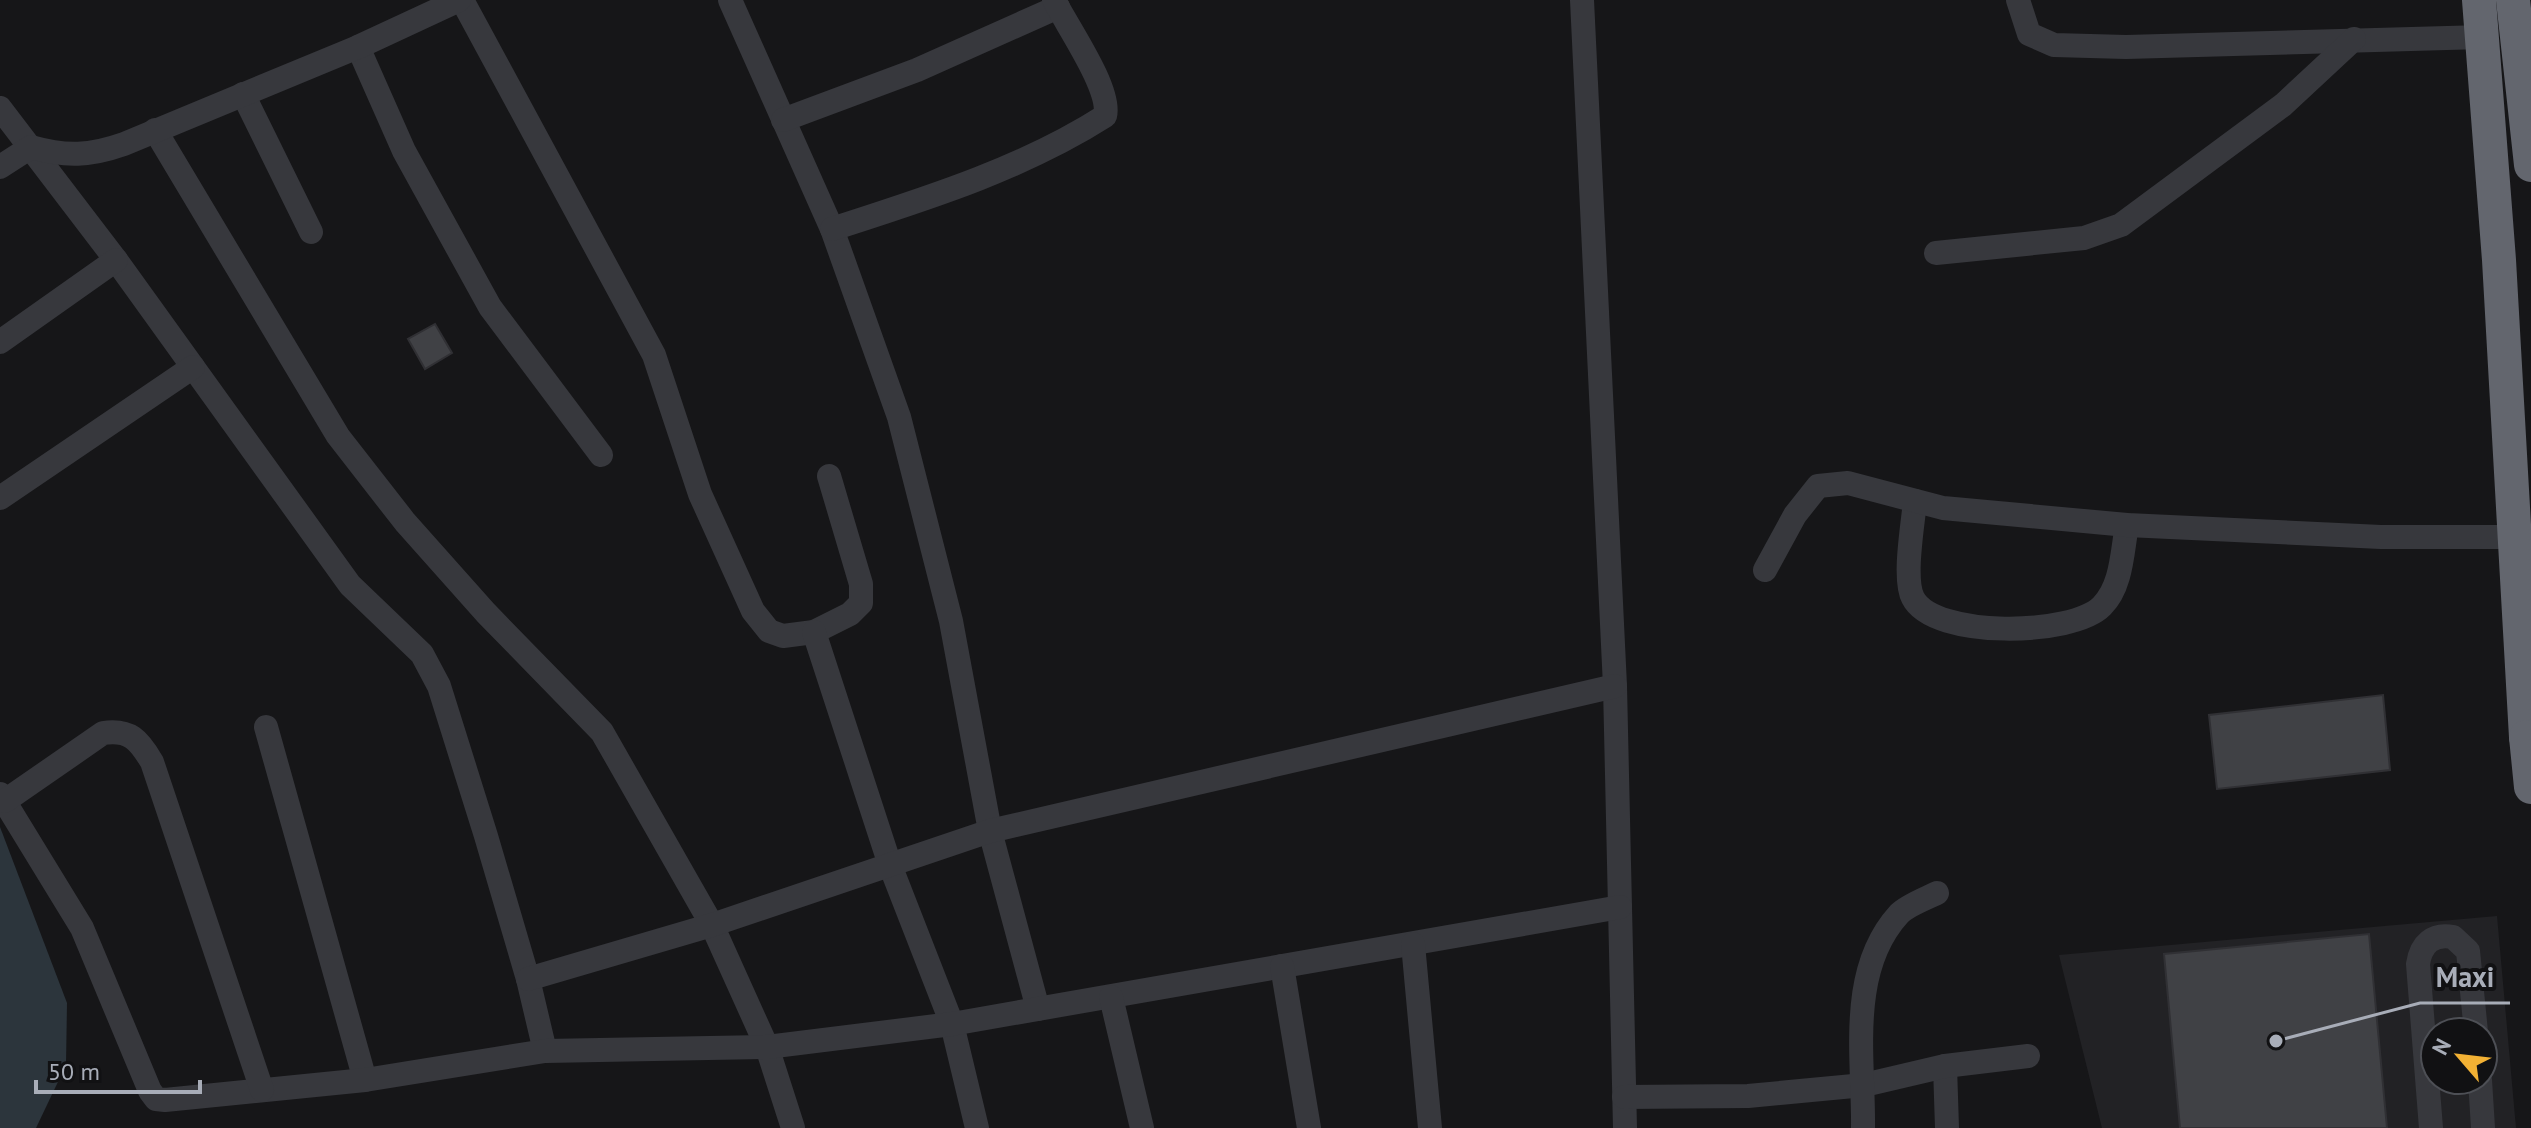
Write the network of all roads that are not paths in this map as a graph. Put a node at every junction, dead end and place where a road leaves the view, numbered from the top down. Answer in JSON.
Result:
{"nodes":[{"id":1,"x":460,"y":0,"type":"edge"},
{"id":2,"x":730,"y":0,"type":"edge"},
{"id":3,"x":1582,"y":0,"type":"edge"},
{"id":4,"x":2018,"y":0,"type":"edge"},
{"id":5,"x":2479,"y":0,"type":"edge"},
{"id":6,"x":2513,"y":0,"type":"edge"},
{"id":7,"x":1056,"y":4,"type":"edge"},
{"id":8,"x":2483,"y":37,"type":"junction"},
{"id":9,"x":2354,"y":39,"type":"junction"},
{"id":10,"x":358,"y":47,"type":"junction"},
{"id":11,"x":2526,"y":76,"type":"edge"},
{"id":12,"x":243,"y":94,"type":"junction"},
{"id":13,"x":0,"y":108,"type":"edge"},
{"id":14,"x":783,"y":120,"type":"junction"},
{"id":15,"x":155,"y":130,"type":"junction"},
{"id":16,"x":31,"y":147,"type":"junction"},
{"id":17,"x":2531,"y":165,"type":"edge"},
{"id":18,"x":0,"y":167,"type":"edge"},
{"id":19,"x":832,"y":229,"type":"junction"},
{"id":20,"x":311,"y":232,"type":"dead end"},
{"id":21,"x":1936,"y":253,"type":"dead end"},
{"id":22,"x":116,"y":260,"type":"junction"},
{"id":23,"x":0,"y":342,"type":"edge"},
{"id":24,"x":193,"y":367,"type":"junction"},
{"id":25,"x":601,"y":455,"type":"dead end"},
{"id":26,"x":829,"y":476,"type":"dead end"},
{"id":27,"x":0,"y":498,"type":"edge"},
{"id":28,"x":1915,"y":501,"type":"junction"},
{"id":29,"x":2127,"y":525,"type":"junction"},
{"id":30,"x":2516,"y":537,"type":"junction"},
{"id":31,"x":1765,"y":570,"type":"dead end"},
{"id":32,"x":814,"y":632,"type":"junction"},
{"id":33,"x":1615,"y":686,"type":"junction"},
{"id":34,"x":266,"y":727,"type":"dead end"},
{"id":35,"x":2529,"y":746,"type":"edge"},
{"id":36,"x":2531,"y":787,"type":"edge"},
{"id":37,"x":2,"y":797,"type":"edge"},
{"id":38,"x":990,"y":831,"type":"junction"},
{"id":39,"x":890,"y":865,"type":"junction"},
{"id":40,"x":1937,"y":893,"type":"dead end"},
{"id":41,"x":1620,"y":907,"type":"junction"},
{"id":42,"x":712,"y":925,"type":"junction"},
{"id":43,"x":1413,"y":944,"type":"junction"},
{"id":44,"x":1282,"y":966,"type":"junction"},
{"id":45,"x":528,"y":979,"type":"junction"},
{"id":46,"x":1111,"y":997,"type":"junction"},
{"id":47,"x":1038,"y":1009,"type":"junction"},
{"id":48,"x":2422,"y":1016,"type":"edge"},
{"id":49,"x":2474,"y":1016,"type":"edge"},
{"id":50,"x":952,"y":1024,"type":"junction"},
{"id":51,"x":767,"y":1047,"type":"junction"},
{"id":52,"x":545,"y":1051,"type":"junction"},
{"id":53,"x":2028,"y":1056,"type":"dead end"},
{"id":54,"x":1945,"y":1066,"type":"junction"},
{"id":55,"x":365,"y":1080,"type":"junction"},
{"id":56,"x":1864,"y":1085,"type":"junction"},
{"id":57,"x":262,"y":1090,"type":"junction"},
{"id":58,"x":2428,"y":1096,"type":"edge"},
{"id":59,"x":2481,"y":1096,"type":"edge"},
{"id":60,"x":1624,"y":1097,"type":"junction"},
{"id":61,"x":793,"y":1128,"type":"edge"},
{"id":62,"x":977,"y":1128,"type":"edge"},
{"id":63,"x":1142,"y":1128,"type":"edge"},
{"id":64,"x":1309,"y":1128,"type":"edge"},
{"id":65,"x":1430,"y":1128,"type":"edge"},
{"id":66,"x":1625,"y":1128,"type":"edge"},
{"id":67,"x":1863,"y":1128,"type":"edge"},
{"id":68,"x":1947,"y":1128,"type":"edge"},
{"id":69,"x":2431,"y":1128,"type":"edge"},
{"id":70,"x":2483,"y":1128,"type":"edge"}],
"edges":[{"from":1,"to":10,"type":"street"},
{"from":1,"to":32,"type":"street"},
{"from":2,"to":14,"type":"street"},
{"from":3,"to":33,"type":"street"},
{"from":4,"to":9,"type":"street"},
{"from":5,"to":8,"type":"highway"},
{"from":6,"to":11,"type":"highway"},
{"from":7,"to":14,"type":"street"},
{"from":7,"to":19,"type":"street"},
{"from":8,"to":9,"type":"street"},
{"from":8,"to":30,"type":"highway"},
{"from":9,"to":21,"type":"street"},
{"from":10,"to":12,"type":"street"},
{"from":10,"to":25,"type":"street"},
{"from":11,"to":17,"type":"highway"},
{"from":12,"to":15,"type":"street"},
{"from":12,"to":20,"type":"street"},
{"from":13,"to":16,"type":"street"},
{"from":14,"to":19,"type":"street"},
{"from":15,"to":16,"type":"street"},
{"from":15,"to":42,"type":"street"},
{"from":16,"to":18,"type":"street"},
{"from":16,"to":22,"type":"street"},
{"from":19,"to":38,"type":"street"},
{"from":22,"to":23,"type":"street"},
{"from":22,"to":24,"type":"street"},
{"from":24,"to":27,"type":"street"},
{"from":24,"to":45,"type":"street"},
{"from":26,"to":32,"type":"street"},
{"from":28,"to":29,"type":"street"},
{"from":28,"to":29,"type":"street"},
{"from":28,"to":31,"type":"street"},
{"from":29,"to":30,"type":"street"},
{"from":30,"to":35,"type":"highway"},
{"from":32,"to":39,"type":"street"},
{"from":33,"to":38,"type":"street"},
{"from":33,"to":41,"type":"street"},
{"from":34,"to":55,"type":"street"},
{"from":35,"to":36,"type":"highway"},
{"from":37,"to":57,"type":"street"},
{"from":37,"to":57,"type":"street"},
{"from":38,"to":39,"type":"street"},
{"from":38,"to":47,"type":"street"},
{"from":39,"to":42,"type":"street"},
{"from":39,"to":50,"type":"street"},
{"from":40,"to":56,"type":"street"},
{"from":41,"to":43,"type":"street"},
{"from":41,"to":60,"type":"street"},
{"from":42,"to":45,"type":"street"},
{"from":42,"to":51,"type":"street"},
{"from":43,"to":44,"type":"street"},
{"from":43,"to":65,"type":"street"},
{"from":44,"to":46,"type":"street"},
{"from":44,"to":64,"type":"street"},
{"from":45,"to":52,"type":"street"},
{"from":46,"to":47,"type":"street"},
{"from":46,"to":63,"type":"street"},
{"from":47,"to":50,"type":"street"},
{"from":48,"to":49,"type":"street"},
{"from":50,"to":51,"type":"street"},
{"from":50,"to":62,"type":"street"},
{"from":51,"to":52,"type":"street"},
{"from":51,"to":61,"type":"street"},
{"from":52,"to":55,"type":"street"},
{"from":53,"to":54,"type":"street"},
{"from":54,"to":56,"type":"street"},
{"from":54,"to":68,"type":"street"},
{"from":55,"to":57,"type":"street"},
{"from":56,"to":60,"type":"street"},
{"from":56,"to":67,"type":"street"},
{"from":58,"to":69,"type":"street"},
{"from":59,"to":70,"type":"street"},
{"from":60,"to":66,"type":"street"}]}
